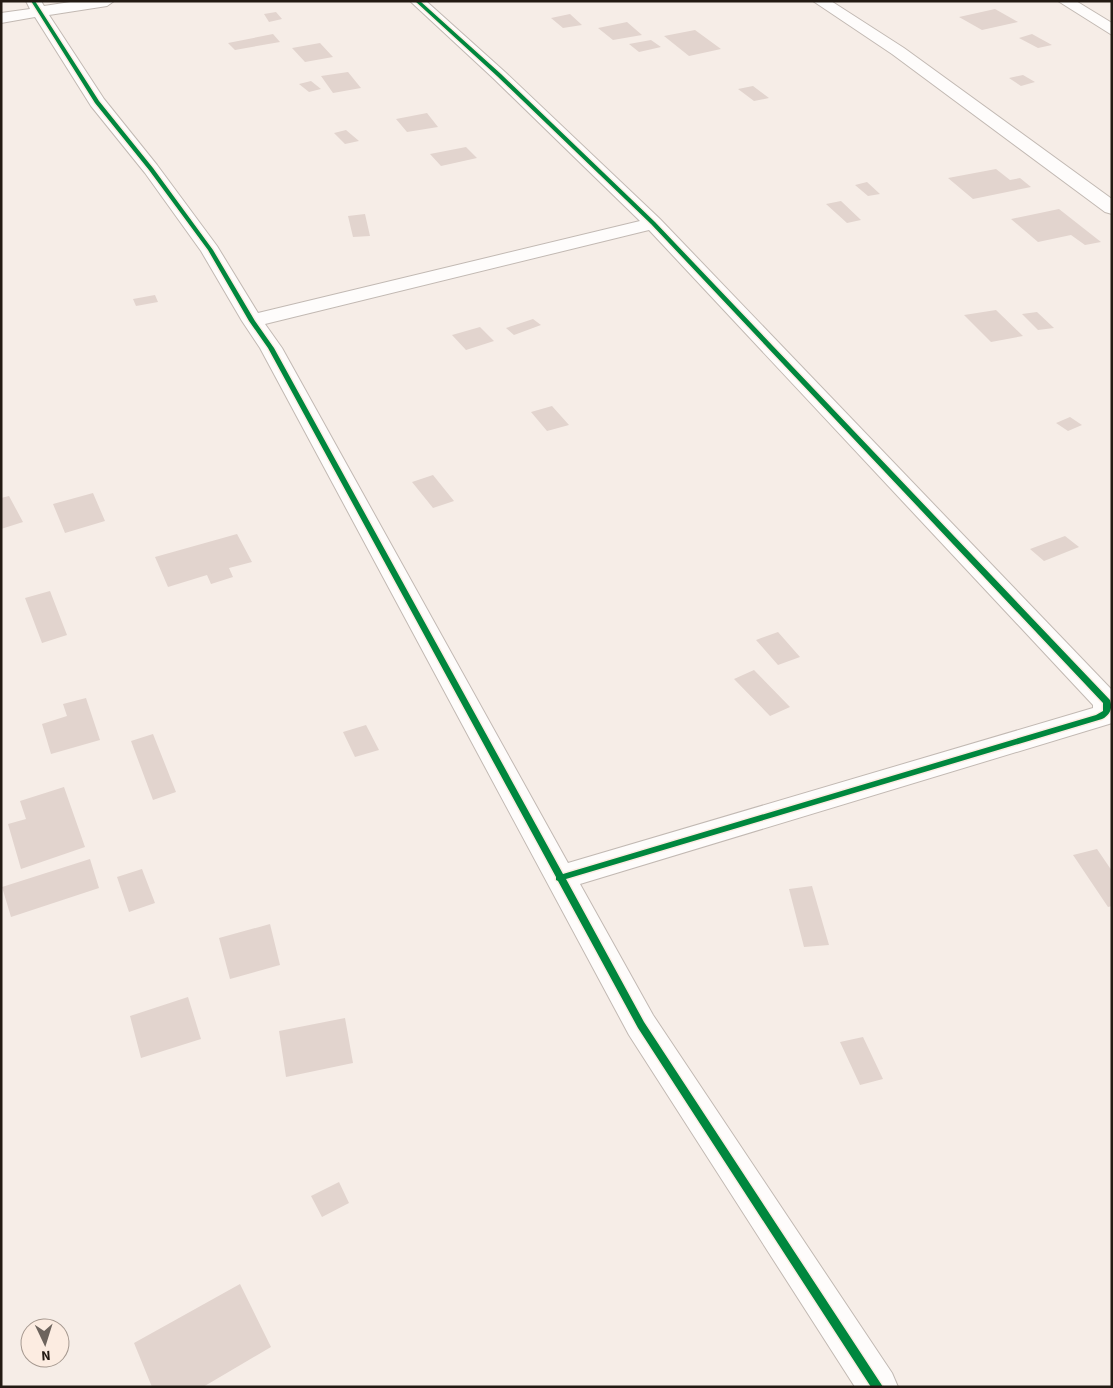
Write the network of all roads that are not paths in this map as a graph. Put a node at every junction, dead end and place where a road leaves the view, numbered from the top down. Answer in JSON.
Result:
{"nodes":[{"id":1,"x":107,"y":1,"type":"edge"},
{"id":2,"x":417,"y":1,"type":"edge"},
{"id":3,"x":820,"y":1,"type":"edge"},
{"id":4,"x":1065,"y":1,"type":"edge"},
{"id":5,"x":36,"y":7,"type":"edge"},
{"id":6,"x":1,"y":18,"type":"edge"},
{"id":7,"x":1112,"y":30,"type":"edge"},
{"id":8,"x":1112,"y":208,"type":"edge"},
{"id":9,"x":653,"y":223,"type":"junction"},
{"id":10,"x":252,"y":321,"type":"junction"},
{"id":11,"x":559,"y":878,"type":"junction"},
{"id":12,"x":878,"y":1387,"type":"edge"}],
"edges":[{"from":1,"to":5,"type":"street"},
{"from":2,"to":9,"type":"street"},
{"from":3,"to":8,"type":"street"},
{"from":4,"to":7,"type":"street"},
{"from":5,"to":6,"type":"street"},
{"from":5,"to":10,"type":"street"},
{"from":9,"to":10,"type":"street"},
{"from":9,"to":11,"type":"street"},
{"from":10,"to":11,"type":"street"},
{"from":11,"to":12,"type":"street"}]}
